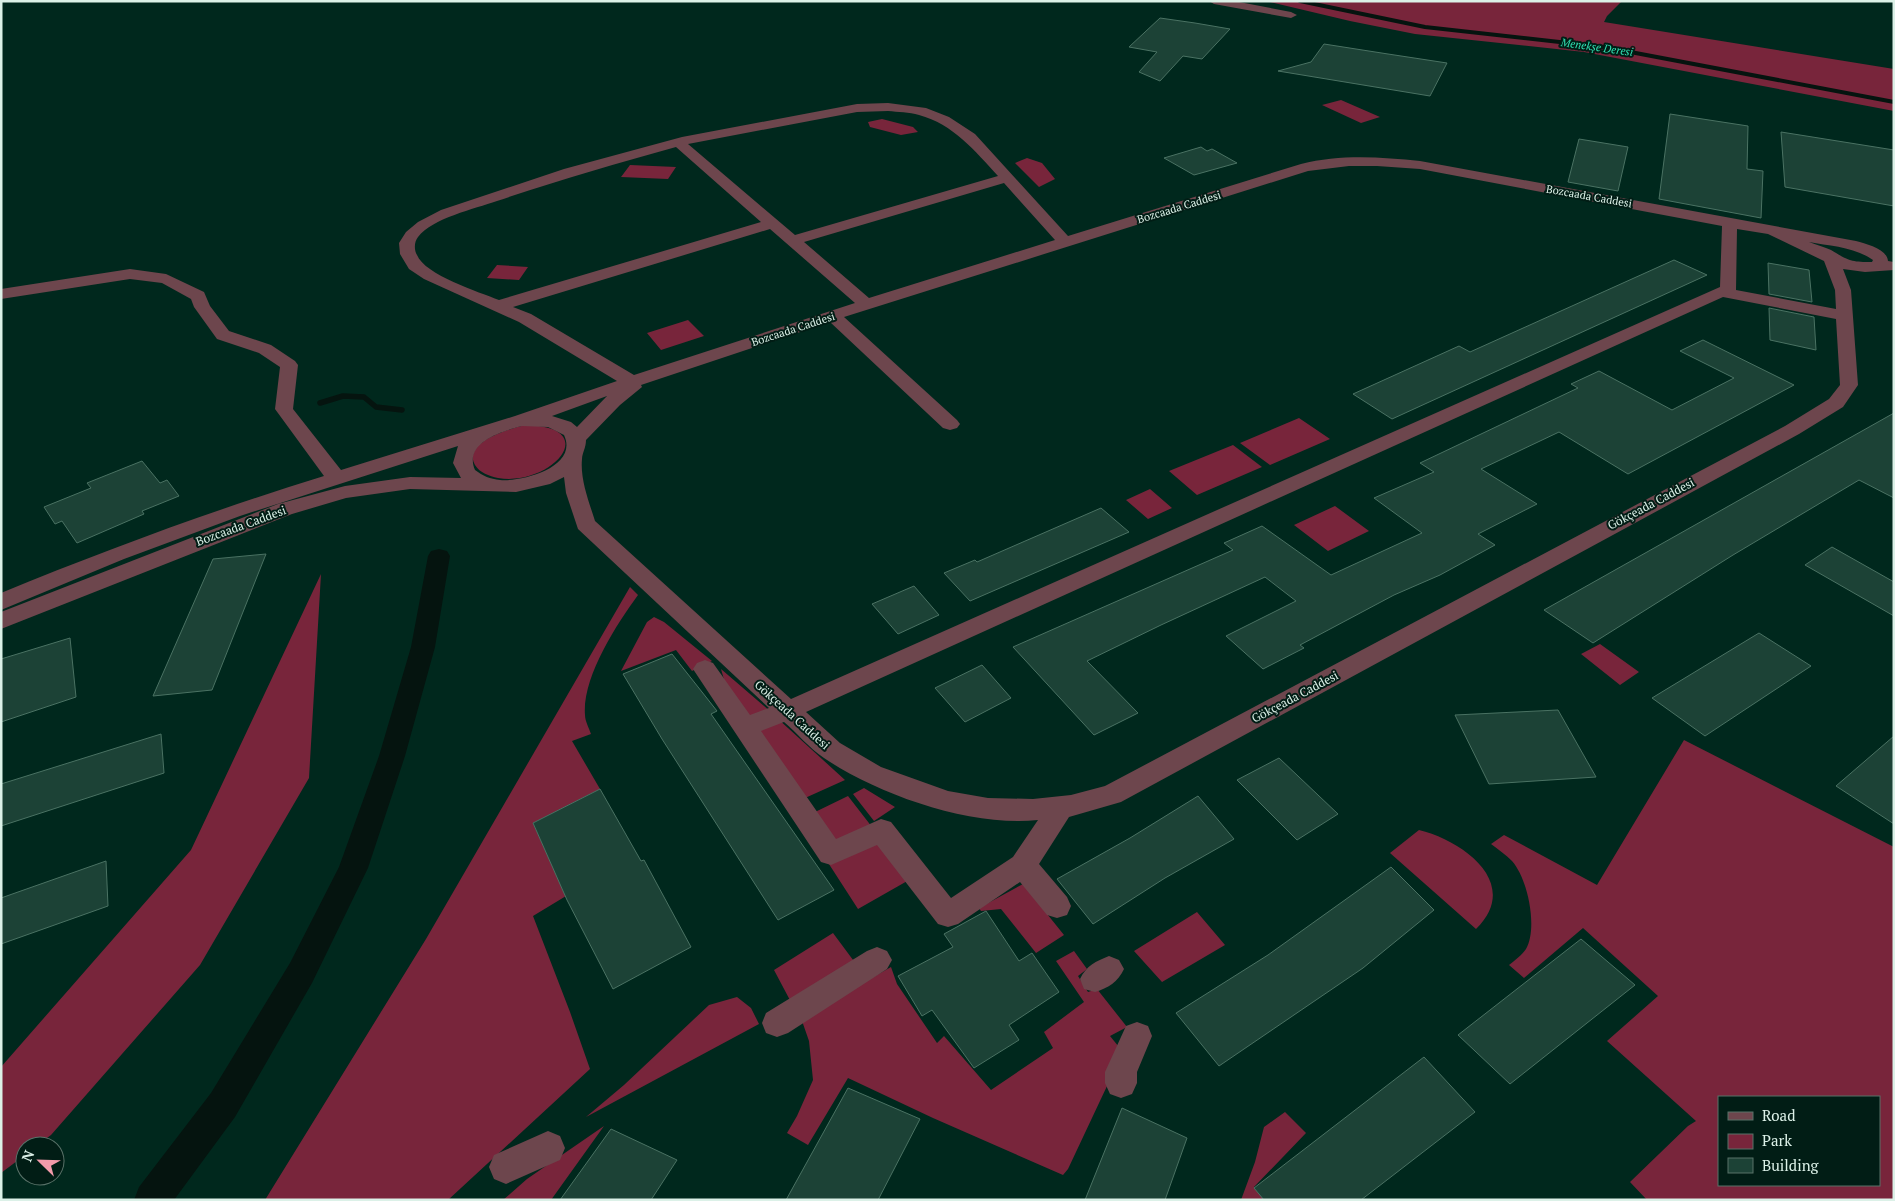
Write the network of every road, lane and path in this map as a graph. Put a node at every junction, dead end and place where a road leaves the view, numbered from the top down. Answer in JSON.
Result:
{"nodes":[{"id":1,"x":1214,"y":1,"type":"edge"},
{"id":2,"x":1291,"y":15,"type":"dead end"},
{"id":3,"x":679,"y":143,"type":"junction"},
{"id":4,"x":1007,"y":178,"type":"junction"},
{"id":5,"x":1730,"y":222,"type":"junction"},
{"id":6,"x":772,"y":223,"type":"junction"},
{"id":7,"x":1769,"y":229,"type":"junction"},
{"id":8,"x":792,"y":241,"type":"junction"},
{"id":9,"x":1065,"y":242,"type":"junction"},
{"id":10,"x":1856,"y":246,"type":"junction"},
{"id":11,"x":1894,"y":252,"type":"edge"},
{"id":12,"x":1831,"y":258,"type":"junction"},
{"id":13,"x":1886,"y":266,"type":"edge"},
{"id":14,"x":1722,"y":292,"type":"junction"},
{"id":15,"x":1,"y":294,"type":"edge"},
{"id":16,"x":867,"y":305,"type":"junction"},
{"id":17,"x":498,"y":306,"type":"junction"},
{"id":18,"x":833,"y":316,"type":"junction"},
{"id":19,"x":1846,"y":316,"type":"junction"},
{"id":20,"x":651,"y":376,"type":"junction"},
{"id":21,"x":631,"y":381,"type":"junction"},
{"id":22,"x":522,"y":420,"type":"junction"},
{"id":23,"x":950,"y":424,"type":"dead end"},
{"id":24,"x":486,"y":431,"type":"junction"},
{"id":25,"x":576,"y":438,"type":"junction"},
{"id":26,"x":572,"y":459,"type":"junction"},
{"id":27,"x":336,"y":478,"type":"junction"},
{"id":28,"x":493,"y":485,"type":"junction"},
{"id":29,"x":1,"y":602,"type":"edge"},
{"id":30,"x":1,"y":621,"type":"edge"},
{"id":31,"x":705,"y":669,"type":"dead end"},
{"id":32,"x":786,"y":711,"type":"junction"},
{"id":33,"x":745,"y":727,"type":"junction"},
{"id":34,"x":1062,"y":807,"type":"junction"},
{"id":35,"x":1023,"y":865,"type":"junction"},
{"id":36,"x":1057,"y":906,"type":"dead end"},
{"id":37,"x":877,"y":960,"type":"dead end"},
{"id":38,"x":777,"y":1023,"type":"dead end"},
{"id":39,"x":1137,"y":1036,"type":"dead end"},
{"id":40,"x":1121,"y":1083,"type":"dead end"},
{"id":41,"x":548,"y":1148,"type":"dead end"},
{"id":42,"x":506,"y":1167,"type":"dead end"}],
"edges":[{"from":1,"to":2,"type":"street"},
{"from":3,"to":4,"type":"street"},
{"from":3,"to":6,"type":"street"},
{"from":3,"to":17,"type":"street"},
{"from":4,"to":8,"type":"street"},
{"from":4,"to":9,"type":"street"},
{"from":5,"to":7,"type":"street","name":"Bozcaada Caddesi"},
{"from":5,"to":9,"type":"street","name":"Bozcaada Caddesi"},
{"from":5,"to":14,"type":"street"},
{"from":6,"to":8,"type":"street"},
{"from":6,"to":17,"type":"street"},
{"from":7,"to":10,"type":"street","name":"Bozcaada Caddesi"},
{"from":7,"to":12,"type":"street"},
{"from":8,"to":16,"type":"street"},
{"from":9,"to":16,"type":"street","name":"Bozcaada Caddesi"},
{"from":10,"to":11,"type":"street"},
{"from":10,"to":12,"type":"street"},
{"from":10,"to":13,"type":"street"},
{"from":12,"to":13,"type":"street"},
{"from":12,"to":19,"type":"street","name":"Gökçeada Caddesi"},
{"from":14,"to":19,"type":"street"},
{"from":14,"to":32,"type":"street"},
{"from":15,"to":27,"type":"street"},
{"from":16,"to":18,"type":"street","name":"Bozcaada Caddesi"},
{"from":17,"to":21,"type":"street"},
{"from":18,"to":20,"type":"street","name":"Bozcaada Caddesi"},
{"from":18,"to":23,"type":"street"},
{"from":19,"to":34,"type":"street","name":"Gökçeada Caddesi"},
{"from":20,"to":21,"type":"street","name":"Bozcaada Caddesi"},
{"from":20,"to":25,"type":"street"},
{"from":21,"to":22,"type":"street","name":"Bozcaada Caddesi"},
{"from":22,"to":24,"type":"street"},
{"from":22,"to":25,"type":"street"},
{"from":24,"to":27,"type":"street","name":"Bozcaada Caddesi"},
{"from":24,"to":28,"type":"street"},
{"from":25,"to":26,"type":"street"},
{"from":26,"to":28,"type":"street"},
{"from":26,"to":32,"type":"street","name":"Gökçeada Caddesi"},
{"from":27,"to":29,"type":"street","name":"Bozcaada Caddesi"},
{"from":28,"to":30,"type":"street","name":"Bozcaada Caddesi"},
{"from":31,"to":33,"type":"street"},
{"from":32,"to":33,"type":"street"},
{"from":32,"to":34,"type":"street","name":"Gökçeada Caddesi"},
{"from":33,"to":35,"type":"street"},
{"from":34,"to":35,"type":"street"},
{"from":35,"to":36,"type":"street"},
{"from":37,"to":38,"type":"street"},
{"from":39,"to":40,"type":"street"},
{"from":41,"to":42,"type":"street"}]}
